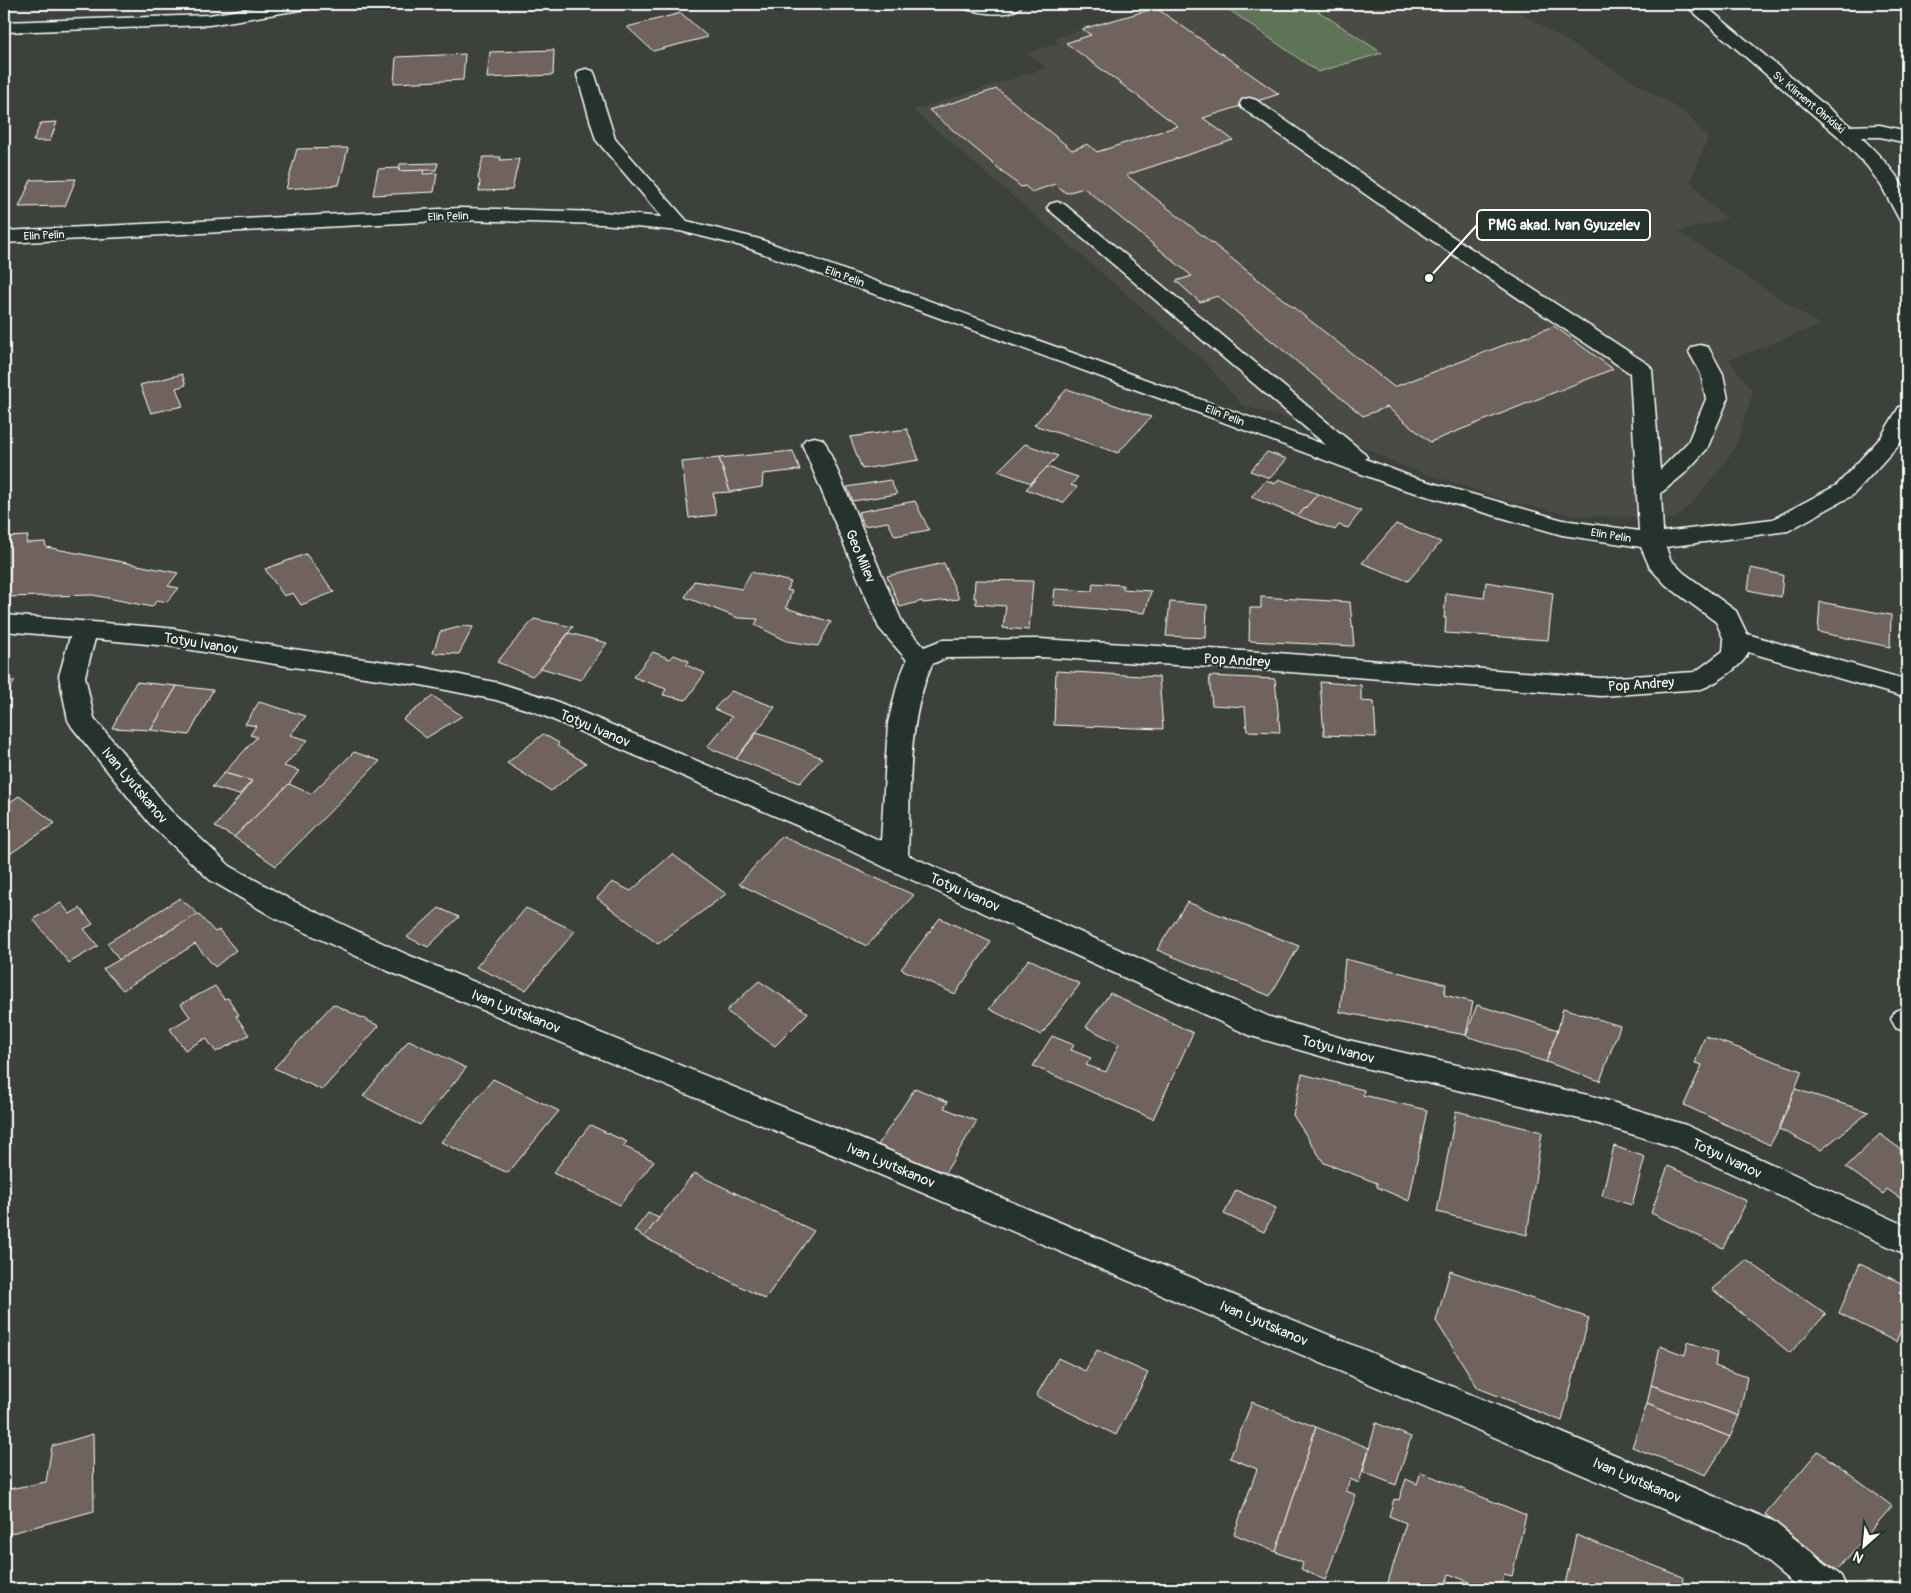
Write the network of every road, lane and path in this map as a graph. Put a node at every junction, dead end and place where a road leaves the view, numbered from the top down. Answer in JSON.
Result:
{"nodes":[{"id":1,"x":306,"y":4,"type":"edge"},
{"id":2,"x":967,"y":4,"type":"edge"},
{"id":3,"x":1014,"y":4,"type":"edge"},
{"id":4,"x":1693,"y":4,"type":"edge"},
{"id":5,"x":4,"y":27,"type":"edge"},
{"id":6,"x":586,"y":75,"type":"dead end"},
{"id":7,"x":1249,"y":104,"type":"dead end"},
{"id":8,"x":1845,"y":132,"type":"junction"},
{"id":9,"x":1907,"y":137,"type":"edge"},
{"id":10,"x":1057,"y":208,"type":"dead end"},
{"id":11,"x":1907,"y":217,"type":"edge"},
{"id":12,"x":680,"y":225,"type":"junction"},
{"id":13,"x":4,"y":237,"type":"edge"},
{"id":14,"x":1700,"y":352,"type":"dead end"},
{"id":15,"x":1907,"y":412,"type":"edge"},
{"id":16,"x":814,"y":444,"type":"dead end"},
{"id":17,"x":1372,"y":470,"type":"junction"},
{"id":18,"x":1649,"y":491,"type":"junction"},
{"id":19,"x":1650,"y":541,"type":"junction"},
{"id":20,"x":4,"y":623,"type":"edge"},
{"id":21,"x":85,"y":629,"type":"junction"},
{"id":22,"x":1737,"y":640,"type":"junction"},
{"id":23,"x":921,"y":659,"type":"junction"},
{"id":24,"x":1907,"y":689,"type":"edge"},
{"id":25,"x":894,"y":860,"type":"junction"},
{"id":26,"x":1907,"y":1241,"type":"edge"},
{"id":27,"x":1828,"y":1589,"type":"edge"}],
"edges":[{"from":1,"to":5,"type":"street"},
{"from":2,"to":3,"type":"street"},
{"from":4,"to":8,"type":"street","name":"Sv. Kliment Ohridski"},
{"from":6,"to":12,"type":"street"},
{"from":7,"to":18,"type":"street"},
{"from":8,"to":9,"type":"street"},
{"from":8,"to":11,"type":"street","name":"Sv. Kliment Ohridski"},
{"from":10,"to":17,"type":"street"},
{"from":12,"to":13,"type":"street","name":"Elin Pelin"},
{"from":12,"to":17,"type":"street","name":"Elin Pelin"},
{"from":14,"to":18,"type":"street"},
{"from":15,"to":19,"type":"street"},
{"from":16,"to":23,"type":"street","name":"Geo Milev"},
{"from":17,"to":19,"type":"street","name":"Elin Pelin"},
{"from":18,"to":19,"type":"street"},
{"from":19,"to":22,"type":"street"},
{"from":20,"to":21,"type":"street","name":"Totyu Ivanov"},
{"from":21,"to":25,"type":"street","name":"Totyu Ivanov"},
{"from":21,"to":27,"type":"street","name":"Ivan Lyutskanov"},
{"from":22,"to":23,"type":"street","name":"Pop Andrey"},
{"from":22,"to":24,"type":"street"},
{"from":23,"to":25,"type":"street"},
{"from":25,"to":26,"type":"street","name":"Totyu Ivanov"}]}
